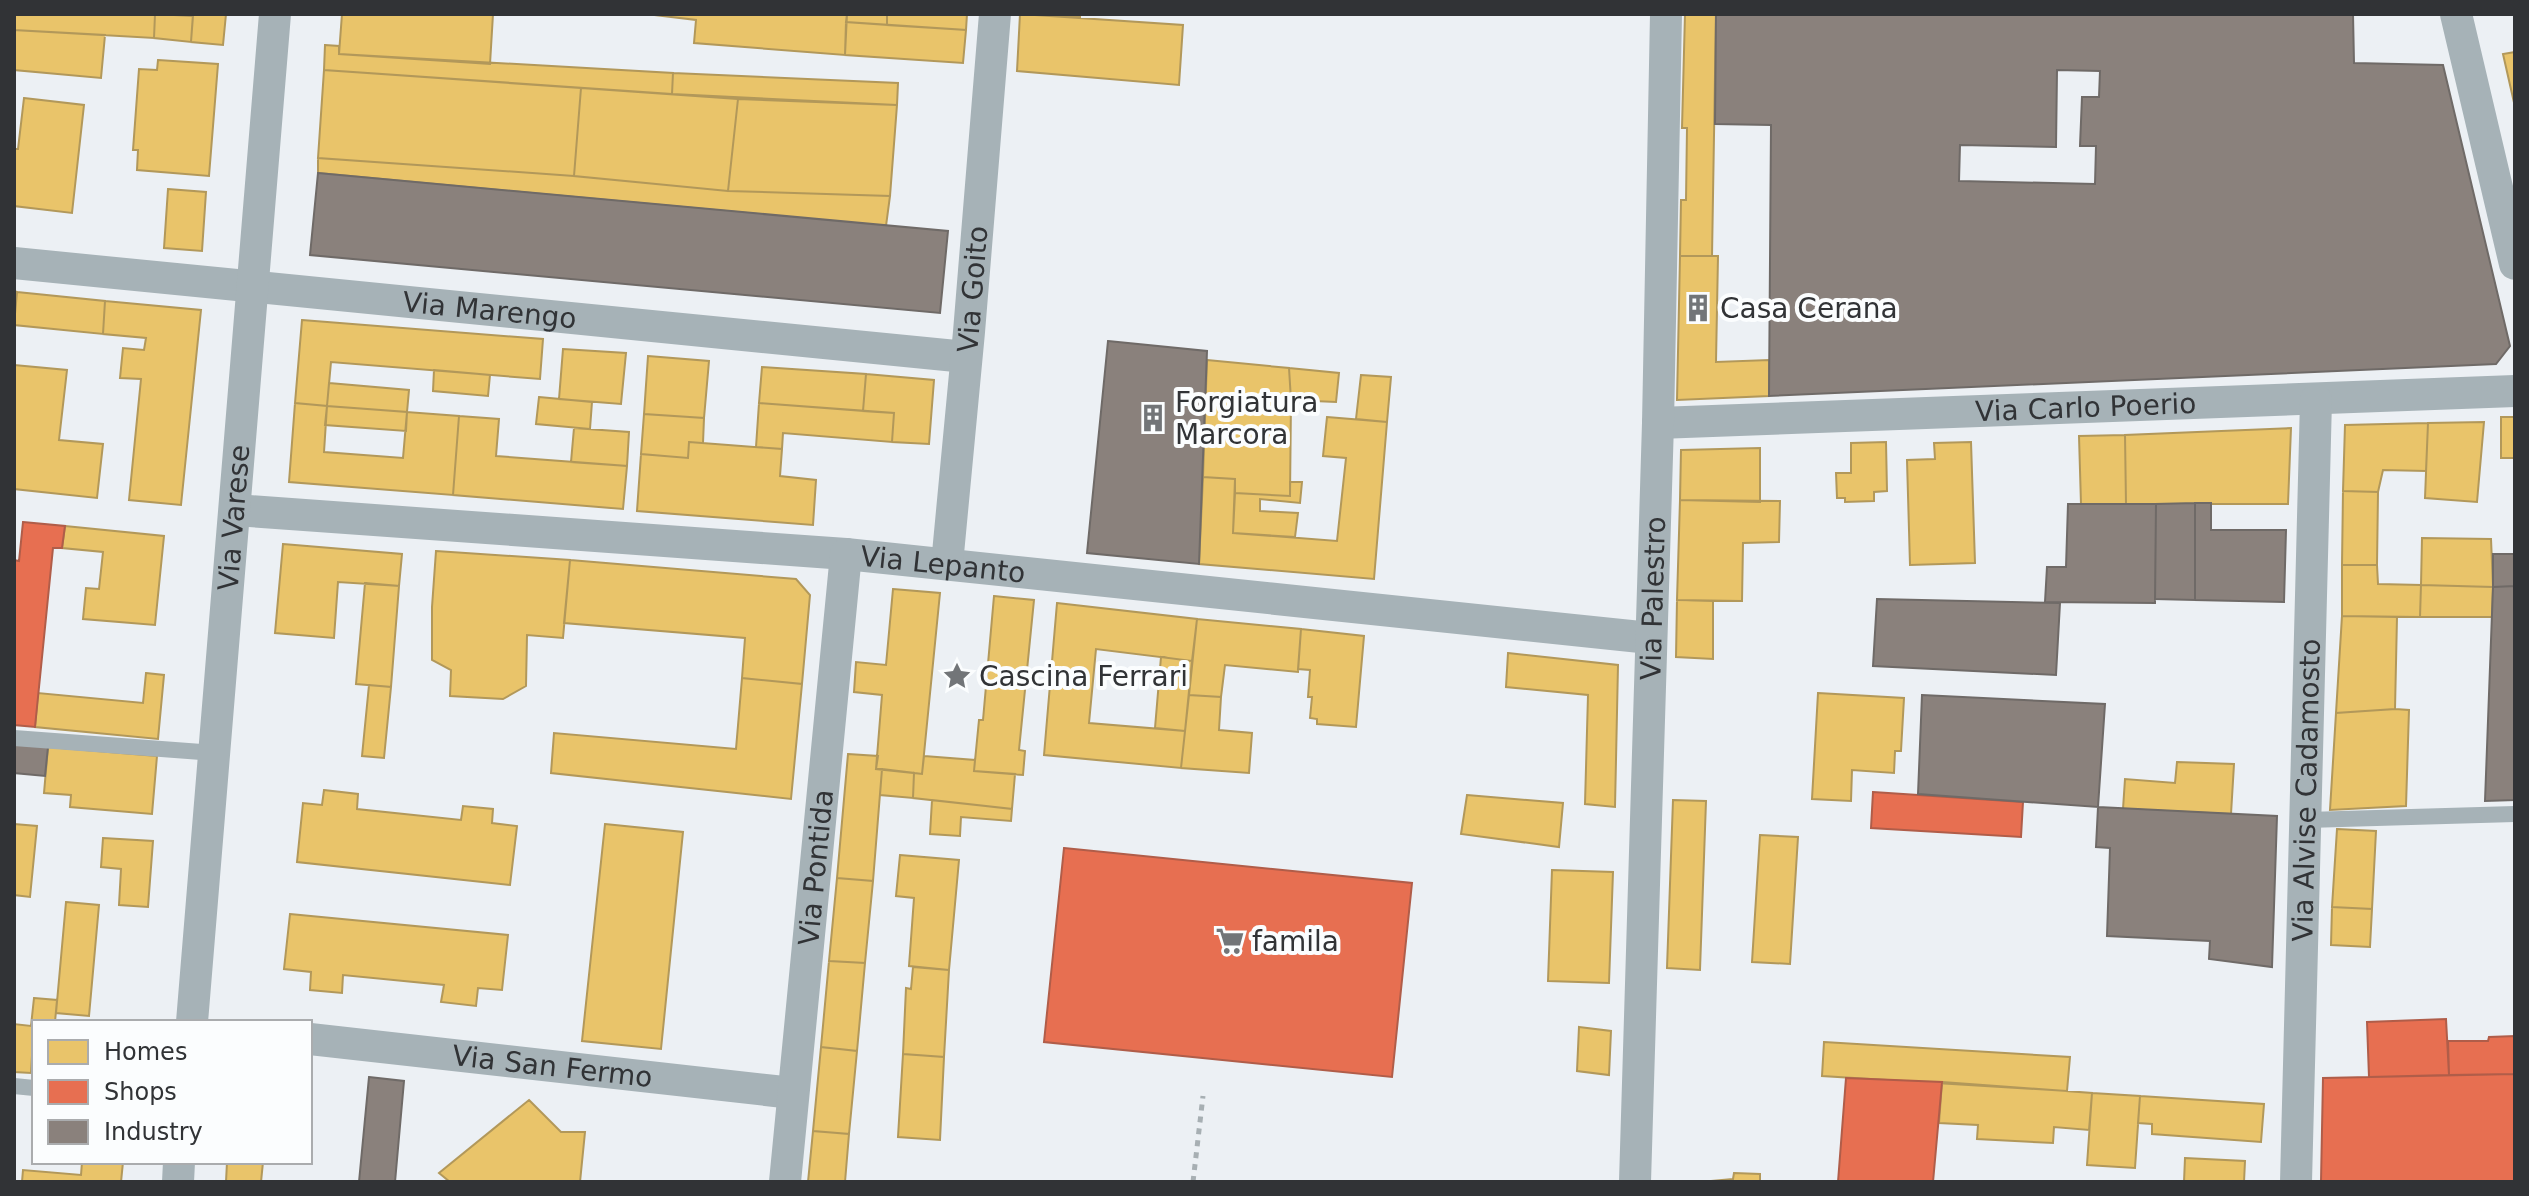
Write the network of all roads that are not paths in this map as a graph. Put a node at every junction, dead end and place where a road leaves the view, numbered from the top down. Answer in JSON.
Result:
{"nodes":[{"id":1,"x":275,"y":14,"type":"edge"},
{"id":2,"x":995,"y":14,"type":"edge"},
{"id":3,"x":1666,"y":14,"type":"edge"},
{"id":4,"x":2456,"y":14,"type":"edge"},
{"id":5,"x":14,"y":263,"type":"edge"},
{"id":6,"x":2515,"y":264,"type":"edge"},
{"id":7,"x":254,"y":286,"type":"junction"},
{"id":8,"x":966,"y":357,"type":"junction"},
{"id":9,"x":2515,"y":391,"type":"edge"},
{"id":10,"x":2316,"y":400,"type":"junction"},
{"id":11,"x":1658,"y":423,"type":"junction"},
{"id":12,"x":235,"y":510,"type":"junction"},
{"id":13,"x":846,"y":554,"type":"junction"},
{"id":14,"x":947,"y":564,"type":"junction"},
{"id":15,"x":1650,"y":638,"type":"junction"},
{"id":16,"x":14,"y":738,"type":"edge"},
{"id":17,"x":215,"y":753,"type":"junction"},
{"id":18,"x":2515,"y":814,"type":"edge"},
{"id":19,"x":2307,"y":820,"type":"junction"},
{"id":20,"x":192,"y":1020,"type":"edge"},
{"id":21,"x":312,"y":1039,"type":"edge"},
{"id":22,"x":793,"y":1093,"type":"junction"},
{"id":23,"x":785,"y":1182,"type":"edge"},
{"id":24,"x":1635,"y":1182,"type":"edge"},
{"id":25,"x":2296,"y":1182,"type":"edge"}],
"edges":[{"from":1,"to":7,"type":"street","name":"Via Varese"},
{"from":2,"to":8,"type":"street","name":"Via Goito"},
{"from":3,"to":11,"type":"street","name":"Via Palestro"},
{"from":4,"to":6,"type":"street"},
{"from":5,"to":7,"type":"street","name":"Via Marengo"},
{"from":7,"to":8,"type":"street","name":"Via Marengo"},
{"from":7,"to":12,"type":"street","name":"Via Varese"},
{"from":8,"to":14,"type":"street","name":"Via Goito"},
{"from":9,"to":10,"type":"street","name":"Via Carlo Poerio"},
{"from":10,"to":11,"type":"street","name":"Via Carlo Poerio"},
{"from":10,"to":19,"type":"street","name":"Via Alvise Cadamosto"},
{"from":11,"to":15,"type":"street","name":"Via Palestro"},
{"from":12,"to":13,"type":"street","name":"Via Lepanto"},
{"from":12,"to":17,"type":"street","name":"Via Varese"},
{"from":13,"to":14,"type":"street","name":"Via Lepanto"},
{"from":13,"to":22,"type":"street","name":"Via Pontida"},
{"from":14,"to":15,"type":"street","name":"Via Lepanto"},
{"from":15,"to":24,"type":"street","name":"Via Palestro"},
{"from":16,"to":17,"type":"lane"},
{"from":17,"to":20,"type":"street","name":"Via Varese"},
{"from":18,"to":19,"type":"lane"},
{"from":19,"to":25,"type":"street","name":"Via Alvise Cadamosto"},
{"from":21,"to":22,"type":"street","name":"Via San Fermo"},
{"from":22,"to":23,"type":"street","name":"Via Pontida"}]}
